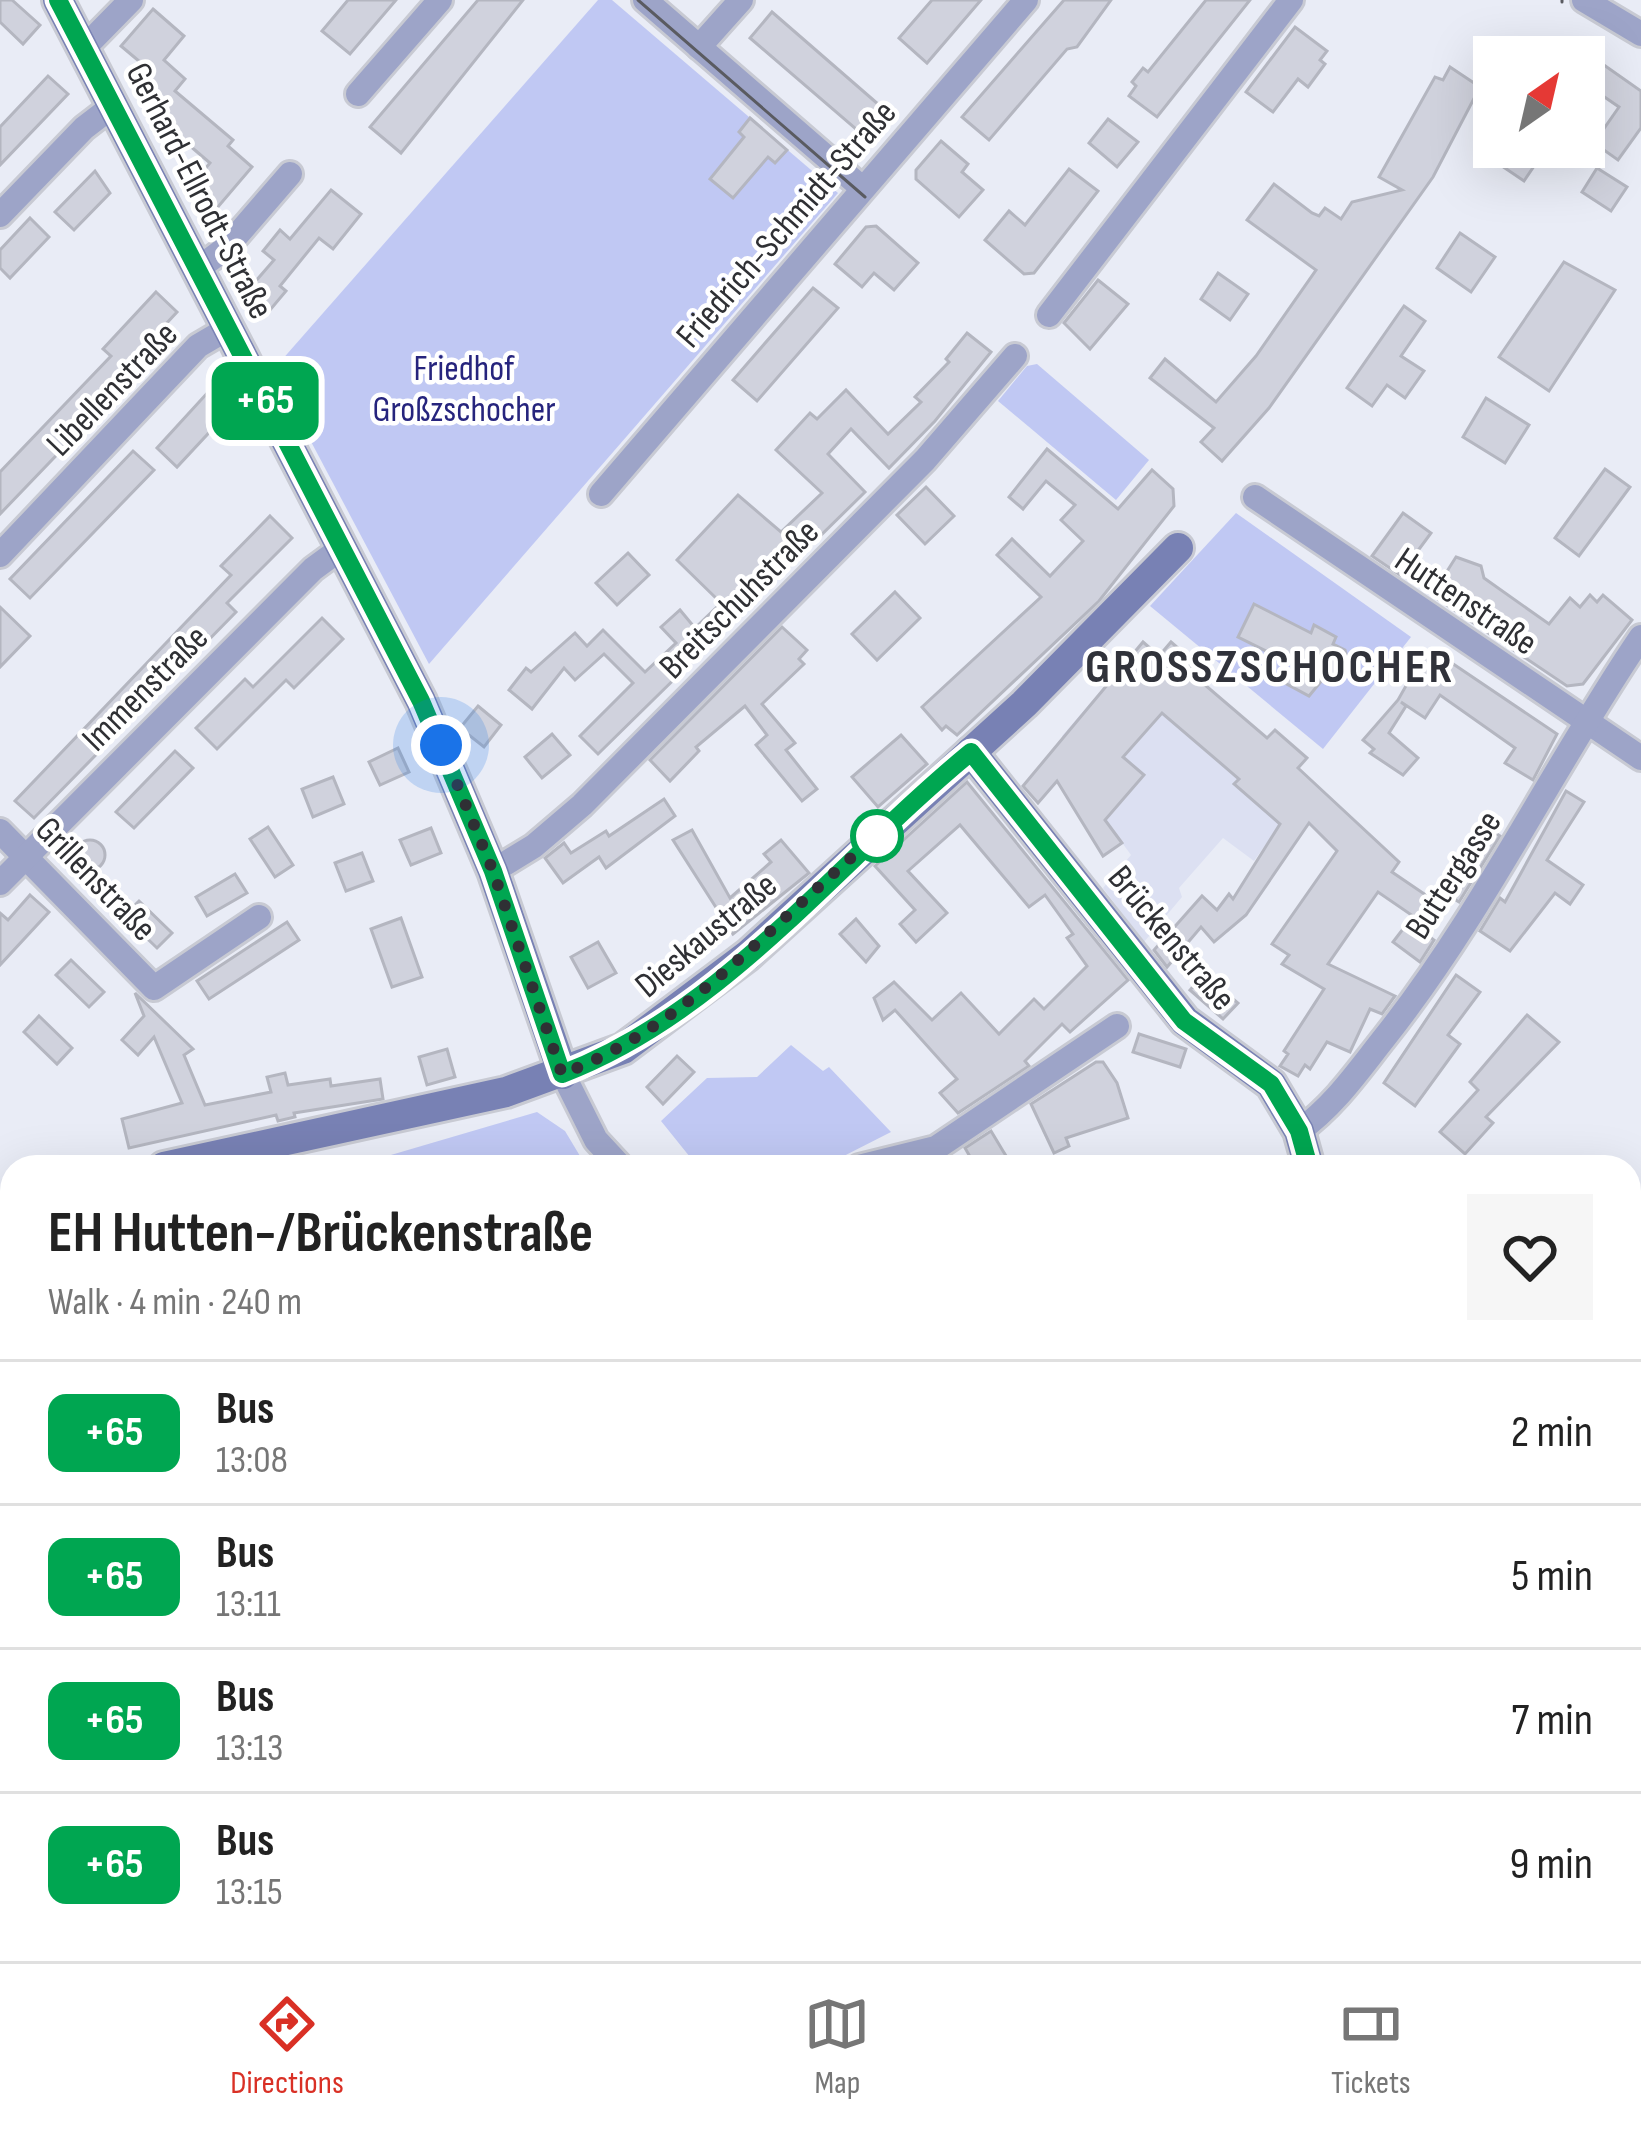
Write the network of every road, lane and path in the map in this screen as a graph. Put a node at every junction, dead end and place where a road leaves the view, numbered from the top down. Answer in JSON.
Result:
{"nodes":[{"id":1,"x":58,"y":0,"type":"edge"},
{"id":2,"x":131,"y":0,"type":"edge"},
{"id":3,"x":440,"y":0,"type":"edge"},
{"id":4,"x":645,"y":0,"type":"edge"},
{"id":5,"x":741,"y":0,"type":"edge"},
{"id":6,"x":1026,"y":0,"type":"edge"},
{"id":7,"x":1291,"y":0,"type":"edge"},
{"id":8,"x":1584,"y":0,"type":"edge"},
{"id":9,"x":1641,"y":34,"type":"edge"},
{"id":10,"x":699,"y":47,"type":"junction"},
{"id":11,"x":84,"y":48,"type":"junction"},
{"id":12,"x":358,"y":94,"type":"dead end"},
{"id":13,"x":114,"y":105,"type":"junction"},
{"id":14,"x":290,"y":174,"type":"dead end"},
{"id":15,"x":862,"y":188,"type":"junction"},
{"id":16,"x":0,"y":215,"type":"edge"},
{"id":17,"x":196,"y":270,"type":"junction"},
{"id":18,"x":1048,"y":314,"type":"dead end"},
{"id":19,"x":227,"y":329,"type":"junction"},
{"id":20,"x":1015,"y":356,"type":"dead end"},
{"id":21,"x":601,"y":494,"type":"dead end"},
{"id":22,"x":1255,"y":496,"type":"dead end"},
{"id":23,"x":344,"y":547,"type":"junction"},
{"id":24,"x":1178,"y":548,"type":"dead end"},
{"id":25,"x":0,"y":555,"type":"edge"},
{"id":26,"x":1641,"y":637,"type":"edge"},
{"id":27,"x":1585,"y":724,"type":"junction"},
{"id":28,"x":971,"y":752,"type":"junction"},
{"id":29,"x":1641,"y":758,"type":"edge"},
{"id":30,"x":0,"y":831,"type":"edge"},
{"id":31,"x":27,"y":856,"type":"junction"},
{"id":32,"x":493,"y":871,"type":"junction"},
{"id":33,"x":0,"y":883,"type":"edge"},
{"id":34,"x":259,"y":916,"type":"dead end"},
{"id":35,"x":1118,"y":1026,"type":"dead end"},
{"id":36,"x":562,"y":1074,"type":"junction"},
{"id":37,"x":1299,"y":1131,"type":"junction"},
{"id":38,"x":227,"y":1155,"type":"edge"},
{"id":39,"x":610,"y":1155,"type":"edge"},
{"id":40,"x":908,"y":1155,"type":"edge"},
{"id":41,"x":1306,"y":1155,"type":"edge"}],
"edges":[{"from":1,"to":11,"type":"main road","name":"Gerhard-Ellrodt-Straße"},
{"from":2,"to":11,"type":"street"},
{"from":3,"to":12,"type":"street"},
{"from":4,"to":10,"type":"street"},
{"from":5,"to":10,"type":"street"},
{"from":6,"to":15,"type":"street","name":"Friedrich-Schmidt-Straße"},
{"from":7,"to":18,"type":"street"},
{"from":8,"to":9,"type":"street"},
{"from":10,"to":15,"type":"street"},
{"from":11,"to":13,"type":"main road","name":"Gerhard-Ellrodt-Straße"},
{"from":13,"to":16,"type":"street"},
{"from":13,"to":17,"type":"main road","name":"Gerhard-Ellrodt-Straße"},
{"from":14,"to":17,"type":"street"},
{"from":15,"to":21,"type":"street","name":"Friedrich-Schmidt-Straße"},
{"from":17,"to":19,"type":"main road","name":"Gerhard-Ellrodt-Straße"},
{"from":19,"to":23,"type":"main road","name":"Gerhard-Ellrodt-Straße"},
{"from":19,"to":25,"type":"street","name":"Libellenstraße"},
{"from":20,"to":32,"type":"street","name":"Breitschuhstraße"},
{"from":22,"to":27,"type":"street","name":"Huttenstraße"},
{"from":23,"to":31,"type":"street","name":"Immenstraße"},
{"from":23,"to":32,"type":"main road","name":"Gerhard-Ellrodt-Straße"},
{"from":24,"to":28,"type":"main road","name":"Dieskaustraße"},
{"from":26,"to":27,"type":"street","name":"Buttergasse"},
{"from":27,"to":29,"type":"street","name":"Huttenstraße"},
{"from":27,"to":37,"type":"street","name":"Buttergasse"},
{"from":28,"to":36,"type":"main road","name":"Dieskaustraße"},
{"from":28,"to":37,"type":"main road","name":"Brückenstraße"},
{"from":30,"to":31,"type":"street","name":"Grillenstraße"},
{"from":31,"to":33,"type":"street","name":"Immenstraße"},
{"from":31,"to":34,"type":"street","name":"Grillenstraße"},
{"from":32,"to":36,"type":"main road","name":"Gerhard-Ellrodt-Straße"},
{"from":35,"to":40,"type":"street"},
{"from":36,"to":38,"type":"main road","name":"Dieskaustraße"},
{"from":36,"to":39,"type":"street"},
{"from":37,"to":41,"type":"main road","name":"Brückenstraße"}]}
